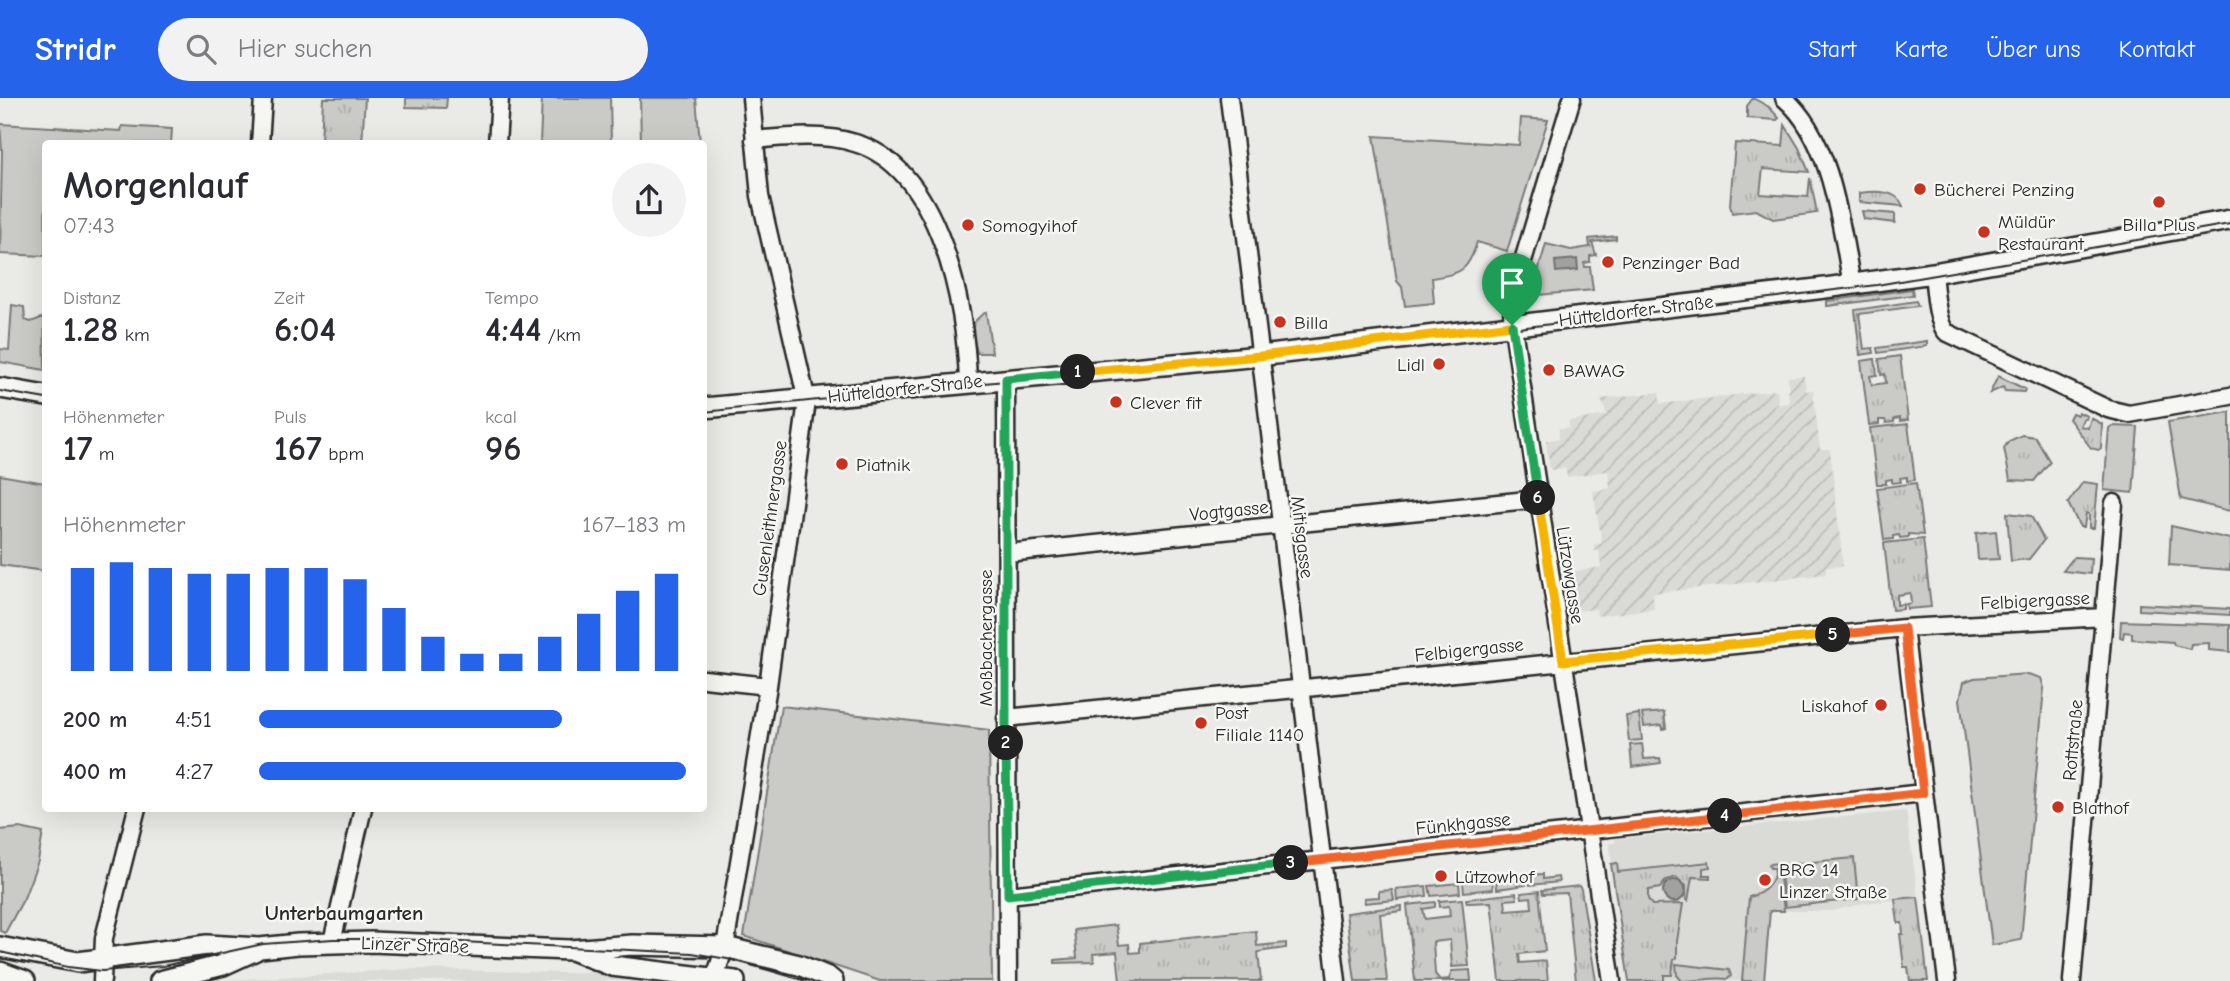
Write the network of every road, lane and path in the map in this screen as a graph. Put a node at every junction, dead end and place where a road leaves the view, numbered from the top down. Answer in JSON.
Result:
{"nodes":[{"id":1,"x":263,"y":98,"type":"edge"},
{"id":2,"x":500,"y":98,"type":"edge"},
{"id":3,"x":751,"y":98,"type":"edge"},
{"id":4,"x":1229,"y":98,"type":"edge"},
{"id":5,"x":1572,"y":98,"type":"edge"},
{"id":6,"x":1789,"y":103,"type":"edge"},
{"id":7,"x":260,"y":140,"type":"edge"},
{"id":8,"x":497,"y":140,"type":"edge"},
{"id":9,"x":754,"y":140,"type":"junction"},
{"id":10,"x":2230,"y":220,"type":"edge"},
{"id":11,"x":1933,"y":273,"type":"junction"},
{"id":12,"x":1852,"y":285,"type":"junction"},
{"id":13,"x":1512,"y":325,"type":"junction"},
{"id":14,"x":1260,"y":356,"type":"junction"},
{"id":15,"x":1006,"y":379,"type":"junction"},
{"id":16,"x":968,"y":382,"type":"junction"},
{"id":17,"x":0,"y":388,"type":"edge"},
{"id":18,"x":42,"y":395,"type":"edge"},
{"id":19,"x":2230,"y":396,"type":"edge"},
{"id":20,"x":807,"y":398,"type":"junction"},
{"id":21,"x":707,"y":408,"type":"edge"},
{"id":22,"x":1538,"y":499,"type":"junction"},
{"id":23,"x":2114,"y":503,"type":"dead end"},
{"id":24,"x":1280,"y":526,"type":"junction"},
{"id":25,"x":1007,"y":553,"type":"junction"},
{"id":26,"x":2104,"y":617,"type":"junction"},
{"id":27,"x":1904,"y":628,"type":"junction"},
{"id":28,"x":1563,"y":661,"type":"junction"},
{"id":29,"x":707,"y":679,"type":"edge"},
{"id":30,"x":768,"y":686,"type":"junction"},
{"id":31,"x":1301,"y":687,"type":"junction"},
{"id":32,"x":1006,"y":718,"type":"junction"},
{"id":33,"x":1923,"y":793,"type":"junction"},
{"id":34,"x":136,"y":812,"type":"edge"},
{"id":35,"x":362,"y":812,"type":"edge"},
{"id":36,"x":1589,"y":831,"type":"junction"},
{"id":37,"x":1322,"y":860,"type":"junction"},
{"id":38,"x":1008,"y":895,"type":"junction"},
{"id":39,"x":332,"y":943,"type":"junction"},
{"id":40,"x":0,"y":947,"type":"edge"},
{"id":41,"x":725,"y":947,"type":"junction"},
{"id":42,"x":260,"y":948,"type":"junction"},
{"id":43,"x":570,"y":950,"type":"junction"},
{"id":44,"x":103,"y":960,"type":"junction"},
{"id":45,"x":0,"y":972,"type":"edge"},
{"id":46,"x":715,"y":977,"type":"junction"},
{"id":47,"x":25,"y":981,"type":"edge"},
{"id":48,"x":102,"y":981,"type":"edge"},
{"id":49,"x":160,"y":981,"type":"edge"},
{"id":50,"x":735,"y":981,"type":"edge"},
{"id":51,"x":833,"y":981,"type":"edge"},
{"id":52,"x":1008,"y":981,"type":"edge"},
{"id":53,"x":1337,"y":981,"type":"edge"},
{"id":54,"x":1612,"y":981,"type":"edge"},
{"id":55,"x":1947,"y":981,"type":"edge"},
{"id":56,"x":2072,"y":981,"type":"edge"}],
"edges":[{"from":1,"to":7,"type":"street"},
{"from":2,"to":8,"type":"street"},
{"from":3,"to":9,"type":"street","name":"Gusenleithnergasse"},
{"from":4,"to":14,"type":"street","name":"Mitisgasse"},
{"from":5,"to":13,"type":"street","name":"Lützowgasse"},
{"from":6,"to":12,"type":"street"},
{"from":9,"to":16,"type":"street"},
{"from":9,"to":20,"type":"street","name":"Gusenleithnergasse"},
{"from":10,"to":11,"type":"main road","name":"Hütteldorfer Straße"},
{"from":11,"to":12,"type":"main road","name":"Hütteldorfer Straße"},
{"from":11,"to":19,"type":"street"},
{"from":12,"to":13,"type":"main road","name":"Hütteldorfer Straße"},
{"from":13,"to":14,"type":"main road","name":"Hütteldorfer Straße"},
{"from":13,"to":22,"type":"street","name":"Lützowgasse"},
{"from":14,"to":15,"type":"main road","name":"Hütteldorfer Straße"},
{"from":14,"to":24,"type":"street","name":"Mitisgasse"},
{"from":15,"to":16,"type":"main road","name":"Hütteldorfer Straße"},
{"from":15,"to":25,"type":"street","name":"Moßbachergasse"},
{"from":16,"to":20,"type":"main road","name":"Hütteldorfer Straße"},
{"from":17,"to":18,"type":"main road"},
{"from":20,"to":21,"type":"main road","name":"Hütteldorfer Straße"},
{"from":20,"to":30,"type":"street","name":"Gusenleithnergasse"},
{"from":22,"to":24,"type":"street","name":"Vogtgasse"},
{"from":22,"to":28,"type":"street","name":"Lützowgasse"},
{"from":23,"to":26,"type":"street","name":"Rottstraße"},
{"from":24,"to":25,"type":"street","name":"Vogtgasse"},
{"from":24,"to":31,"type":"street","name":"Mitisgasse"},
{"from":25,"to":32,"type":"street","name":"Moßbachergasse"},
{"from":26,"to":27,"type":"street","name":"Felbigergasse"},
{"from":26,"to":56,"type":"street","name":"Rottstraße"},
{"from":27,"to":28,"type":"street","name":"Felbigergasse"},
{"from":27,"to":33,"type":"street"},
{"from":28,"to":31,"type":"street","name":"Felbigergasse"},
{"from":28,"to":36,"type":"street","name":"Lützowgasse"},
{"from":29,"to":30,"type":"street"},
{"from":30,"to":41,"type":"street","name":"Gusenleithnergasse"},
{"from":31,"to":32,"type":"street","name":"Felbigergasse"},
{"from":31,"to":37,"type":"street","name":"Mitisgasse"},
{"from":32,"to":38,"type":"street","name":"Moßbachergasse"},
{"from":33,"to":36,"type":"street","name":"Fünkhgasse"},
{"from":33,"to":55,"type":"street"},
{"from":34,"to":44,"type":"street"},
{"from":35,"to":39,"type":"street"},
{"from":36,"to":37,"type":"street","name":"Fünkhgasse"},
{"from":36,"to":54,"type":"street","name":"Lützowgasse"},
{"from":37,"to":38,"type":"street","name":"Fünkhgasse"},
{"from":37,"to":53,"type":"street","name":"Mitisgasse"},
{"from":38,"to":52,"type":"street","name":"Moßbachergasse"},
{"from":39,"to":42,"type":"main road","name":"Linzer Straße"},
{"from":39,"to":43,"type":"main road","name":"Linzer Straße"},
{"from":40,"to":44,"type":"main road","name":"Linzer Straße"},
{"from":41,"to":43,"type":"main road","name":"Linzer Straße"},
{"from":41,"to":46,"type":"street","name":"Gusenleithnergasse"},
{"from":41,"to":51,"type":"main road","name":"Linzer Straße"},
{"from":42,"to":44,"type":"main road","name":"Linzer Straße"},
{"from":42,"to":49,"type":"main road","name":"Linzer Straße"},
{"from":43,"to":46,"type":"main road","name":"Linzer Straße"},
{"from":44,"to":48,"type":"street"},
{"from":45,"to":47,"type":"main road"},
{"from":46,"to":50,"type":"main road","name":"Linzer Straße"}]}
